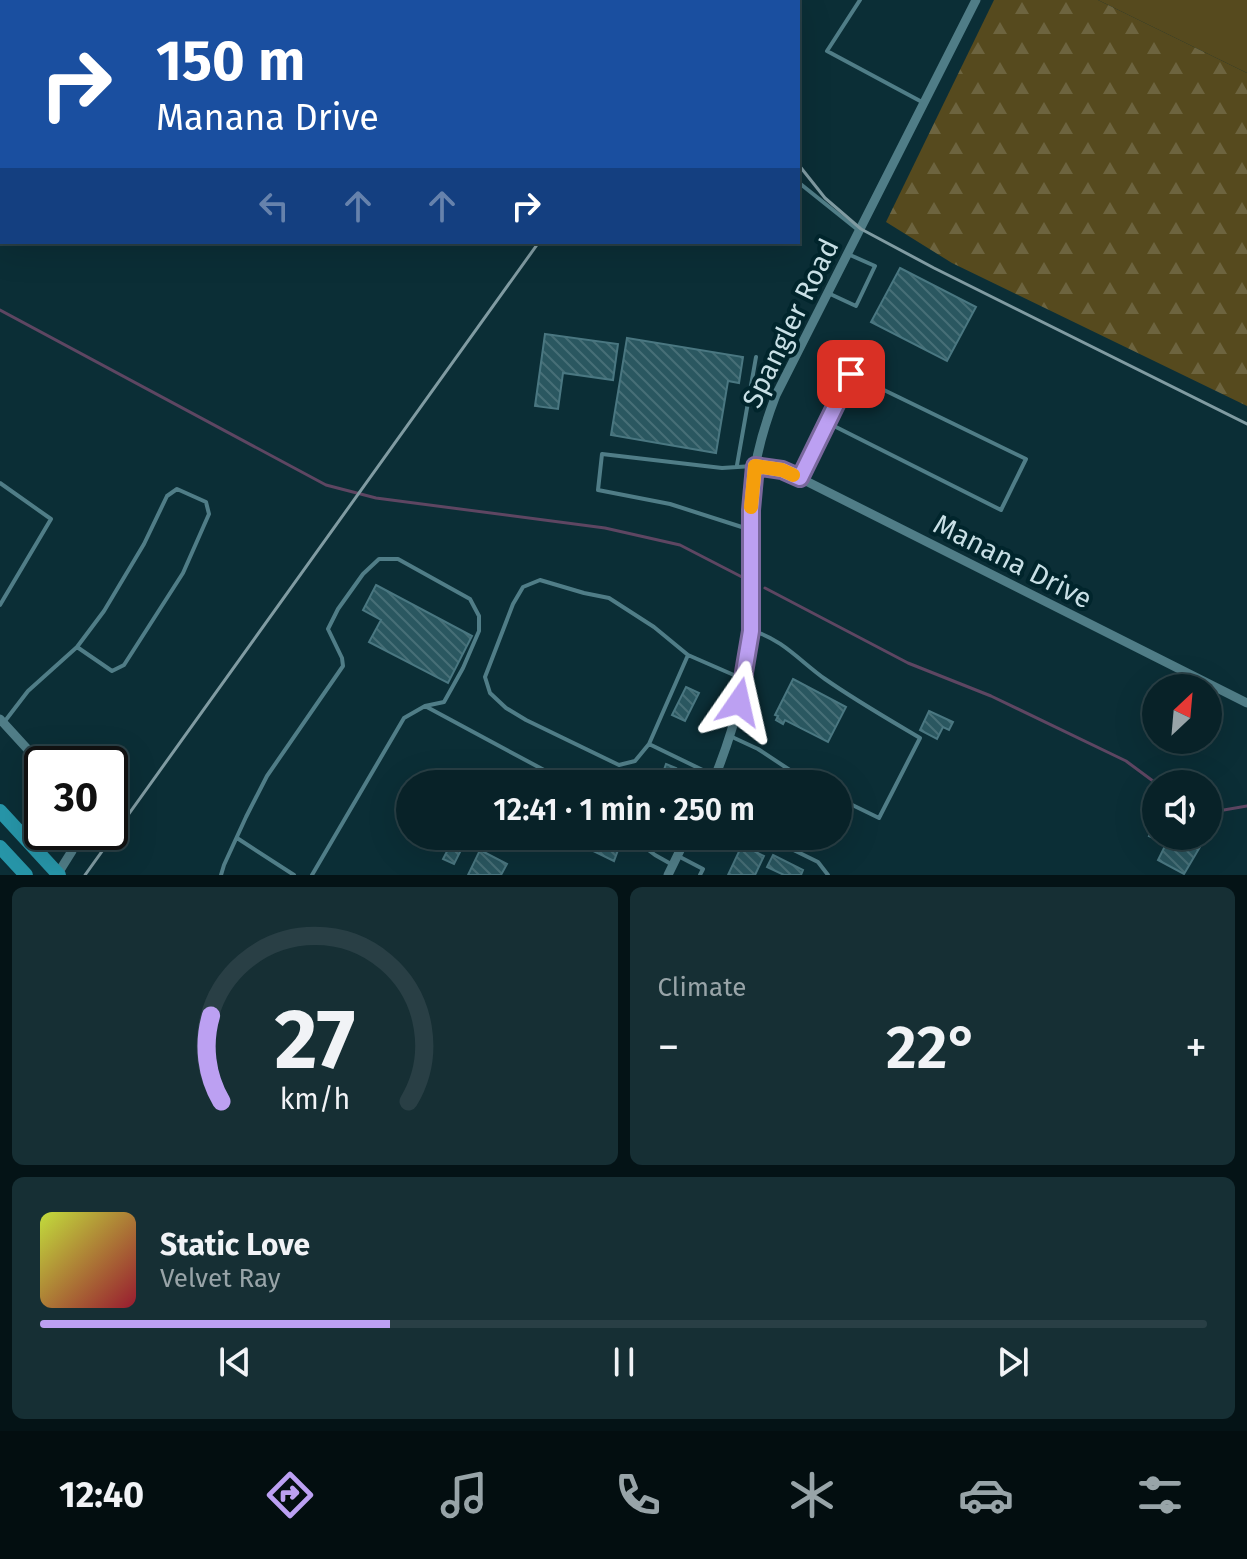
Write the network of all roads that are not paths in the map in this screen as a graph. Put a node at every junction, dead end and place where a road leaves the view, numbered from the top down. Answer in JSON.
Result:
{"nodes":[{"id":1,"x":860,"y":0,"type":"edge"},
{"id":2,"x":976,"y":0,"type":"edge"},
{"id":3,"x":924,"y":103,"type":"junction"},
{"id":4,"x":800,"y":184,"type":"edge"},
{"id":5,"x":860,"y":231,"type":"junction"},
{"id":6,"x":847,"y":254,"type":"junction"},
{"id":7,"x":828,"y":293,"type":"junction"},
{"id":8,"x":756,"y":357,"type":"dead end"},
{"id":9,"x":752,"y":386,"type":"junction"},
{"id":10,"x":776,"y":395,"type":"junction"},
{"id":11,"x":828,"y":423,"type":"junction"},
{"id":12,"x":755,"y":466,"type":"junction"},
{"id":13,"x":736,"y":467,"type":"junction"},
{"id":14,"x":800,"y":478,"type":"junction"},
{"id":15,"x":0,"y":483,"type":"edge"},
{"id":16,"x":751,"y":530,"type":"junction"},
{"id":17,"x":0,"y":605,"type":"edge"},
{"id":18,"x":751,"y":631,"type":"junction"},
{"id":19,"x":77,"y":647,"type":"junction"},
{"id":20,"x":688,"y":655,"type":"junction"},
{"id":21,"x":743,"y":679,"type":"junction"},
{"id":22,"x":1247,"y":703,"type":"edge"},
{"id":23,"x":425,"y":706,"type":"junction"},
{"id":24,"x":2,"y":721,"type":"edge"},
{"id":25,"x":729,"y":736,"type":"junction"},
{"id":26,"x":649,"y":744,"type":"junction"},
{"id":27,"x":25,"y":746,"type":"edge"},
{"id":28,"x":544,"y":770,"type":"edge"},
{"id":29,"x":695,"y":770,"type":"edge"},
{"id":30,"x":717,"y":770,"type":"edge"},
{"id":31,"x":790,"y":770,"type":"edge"},
{"id":32,"x":852,"y":805,"type":"edge"},
{"id":33,"x":0,"y":811,"type":"edge"},
{"id":34,"x":237,"y":838,"type":"junction"},
{"id":35,"x":0,"y":847,"type":"edge"},
{"id":36,"x":72,"y":850,"type":"edge"},
{"id":37,"x":648,"y":850,"type":"edge"},
{"id":38,"x":794,"y":850,"type":"edge"},
{"id":39,"x":673,"y":866,"type":"edge"},
{"id":40,"x":26,"y":875,"type":"edge"},
{"id":41,"x":58,"y":875,"type":"edge"},
{"id":42,"x":221,"y":875,"type":"edge"},
{"id":43,"x":294,"y":875,"type":"edge"},
{"id":44,"x":312,"y":875,"type":"edge"},
{"id":45,"x":700,"y":875,"type":"edge"},
{"id":46,"x":828,"y":875,"type":"edge"}],
"edges":[{"from":1,"to":3,"type":"lane"},
{"from":2,"to":3,"type":"street","name":"Spangler Road"},
{"from":3,"to":5,"type":"street","name":"Spangler Road"},
{"from":4,"to":5,"type":"lane"},
{"from":5,"to":6,"type":"street","name":"Spangler Road"},
{"from":6,"to":7,"type":"street","name":"Spangler Road"},
{"from":6,"to":7,"type":"lane"},
{"from":7,"to":10,"type":"street","name":"Spangler Road"},
{"from":8,"to":9,"type":"lane"},
{"from":9,"to":10,"type":"lane"},
{"from":9,"to":13,"type":"lane"},
{"from":10,"to":12,"type":"street","name":"Spangler Road"},
{"from":11,"to":11,"type":"lane"},
{"from":11,"to":14,"type":"lane"},
{"from":12,"to":13,"type":"lane"},
{"from":12,"to":14,"type":"street","name":"Manana Drive"},
{"from":12,"to":16,"type":"street","name":"Spangler Road"},
{"from":13,"to":16,"type":"lane"},
{"from":14,"to":22,"type":"street","name":"Manana Drive"},
{"from":15,"to":17,"type":"lane"},
{"from":16,"to":18,"type":"street","name":"Spangler Road"},
{"from":18,"to":21,"type":"street","name":"Spangler Road"},
{"from":18,"to":32,"type":"lane"},
{"from":19,"to":19,"type":"lane"},
{"from":19,"to":24,"type":"lane"},
{"from":20,"to":21,"type":"lane"},
{"from":20,"to":26,"type":"lane"},
{"from":20,"to":26,"type":"lane"},
{"from":21,"to":25,"type":"street","name":"Spangler Road"},
{"from":23,"to":28,"type":"lane"},
{"from":23,"to":34,"type":"lane"},
{"from":23,"to":44,"type":"lane"},
{"from":24,"to":27,"type":"street"},
{"from":25,"to":30,"type":"street","name":"Spangler Road"},
{"from":25,"to":31,"type":"lane"},
{"from":26,"to":29,"type":"lane"},
{"from":33,"to":41,"type":"main road"},
{"from":34,"to":42,"type":"lane"},
{"from":34,"to":43,"type":"lane"},
{"from":35,"to":40,"type":"main road"},
{"from":36,"to":41,"type":"street"},
{"from":37,"to":39,"type":"lane"},
{"from":38,"to":46,"type":"lane"},
{"from":39,"to":45,"type":"lane"}]}
